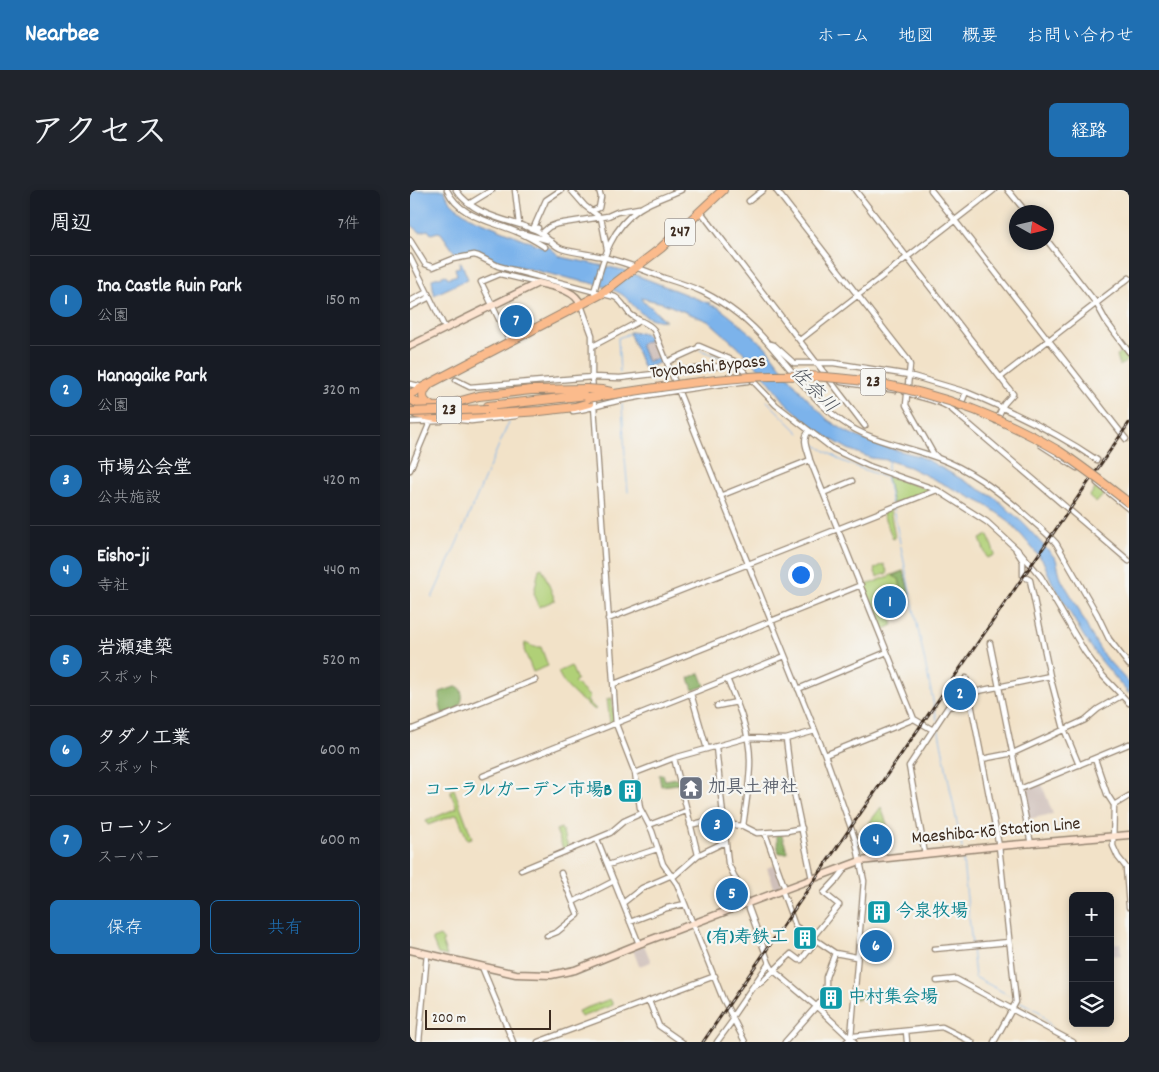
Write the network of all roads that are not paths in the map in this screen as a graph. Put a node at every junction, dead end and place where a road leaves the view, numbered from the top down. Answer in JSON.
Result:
{"nodes":[{"id":1,"x":447,"y":190,"type":"edge"},
{"id":2,"x":458,"y":190,"type":"edge"},
{"id":3,"x":492,"y":190,"type":"edge"},
{"id":4,"x":515,"y":190,"type":"edge"},
{"id":5,"x":561,"y":190,"type":"edge"},
{"id":6,"x":571,"y":190,"type":"edge"},
{"id":7,"x":599,"y":190,"type":"edge"},
{"id":8,"x":681,"y":190,"type":"edge"},
{"id":9,"x":723,"y":190,"type":"edge"},
{"id":10,"x":763,"y":190,"type":"edge"},
{"id":11,"x":776,"y":190,"type":"edge"},
{"id":12,"x":855,"y":190,"type":"edge"},
{"id":13,"x":931,"y":190,"type":"edge"},
{"id":14,"x":994,"y":190,"type":"edge"},
{"id":15,"x":1008,"y":190,"type":"edge"},
{"id":16,"x":749,"y":201,"type":"dead end"},
{"id":17,"x":470,"y":203,"type":"junction"},
{"id":18,"x":1020,"y":205,"type":"edge"},
{"id":19,"x":640,"y":208,"type":"junction"},
{"id":20,"x":592,"y":211,"type":"junction"},
{"id":21,"x":701,"y":212,"type":"junction"},
{"id":22,"x":601,"y":218,"type":"junction"},
{"id":23,"x":955,"y":220,"type":"junction"},
{"id":24,"x":519,"y":224,"type":"junction"},
{"id":25,"x":543,"y":232,"type":"junction"},
{"id":26,"x":520,"y":233,"type":"junction"},
{"id":27,"x":410,"y":240,"type":"edge"},
{"id":28,"x":551,"y":241,"type":"junction"},
{"id":29,"x":545,"y":247,"type":"dead end"},
{"id":30,"x":607,"y":248,"type":"junction"},
{"id":31,"x":1054,"y":249,"type":"edge"},
{"id":32,"x":410,"y":257,"type":"edge"},
{"id":33,"x":907,"y":257,"type":"junction"},
{"id":34,"x":603,"y":259,"type":"junction"},
{"id":35,"x":635,"y":269,"type":"junction"},
{"id":36,"x":1129,"y":278,"type":"edge"},
{"id":37,"x":538,"y":283,"type":"junction"},
{"id":38,"x":428,"y":292,"type":"junction"},
{"id":39,"x":598,"y":292,"type":"junction"},
{"id":40,"x":858,"y":296,"type":"junction"},
{"id":41,"x":430,"y":298,"type":"junction"},
{"id":42,"x":410,"y":301,"type":"edge"},
{"id":43,"x":1096,"y":303,"type":"junction"},
{"id":44,"x":581,"y":305,"type":"junction"},
{"id":45,"x":492,"y":306,"type":"junction"},
{"id":46,"x":410,"y":307,"type":"edge"},
{"id":47,"x":640,"y":321,"type":"junction"},
{"id":48,"x":445,"y":328,"type":"junction"},
{"id":49,"x":800,"y":340,"type":"junction"},
{"id":50,"x":1049,"y":341,"type":"junction"},
{"id":51,"x":510,"y":342,"type":"junction"},
{"id":52,"x":769,"y":344,"type":"junction"},
{"id":53,"x":410,"y":346,"type":"edge"},
{"id":54,"x":593,"y":346,"type":"junction"},
{"id":55,"x":1129,"y":352,"type":"edge"},
{"id":56,"x":666,"y":362,"type":"junction"},
{"id":57,"x":817,"y":363,"type":"junction"},
{"id":58,"x":737,"y":364,"type":"junction"},
{"id":59,"x":460,"y":368,"type":"junction"},
{"id":60,"x":670,"y":371,"type":"junction"},
{"id":61,"x":909,"y":376,"type":"junction"},
{"id":62,"x":592,"y":377,"type":"junction"},
{"id":63,"x":1000,"y":377,"type":"junction"},
{"id":64,"x":456,"y":380,"type":"dead end"},
{"id":65,"x":752,"y":380,"type":"junction"},
{"id":66,"x":831,"y":380,"type":"junction"},
{"id":67,"x":430,"y":383,"type":"junction"},
{"id":68,"x":410,"y":384,"type":"edge"},
{"id":69,"x":418,"y":386,"type":"junction"},
{"id":70,"x":678,"y":390,"type":"junction"},
{"id":71,"x":410,"y":392,"type":"edge"},
{"id":72,"x":906,"y":392,"type":"junction"},
{"id":73,"x":966,"y":392,"type":"junction"},
{"id":74,"x":590,"y":398,"type":"junction"},
{"id":75,"x":410,"y":399,"type":"edge"},
{"id":76,"x":935,"y":401,"type":"junction"},
{"id":77,"x":437,"y":407,"type":"junction"},
{"id":78,"x":1003,"y":407,"type":"junction"},
{"id":79,"x":960,"y":408,"type":"junction"},
{"id":80,"x":411,"y":411,"type":"edge"},
{"id":81,"x":410,"y":422,"type":"edge"},
{"id":82,"x":430,"y":422,"type":"junction"},
{"id":83,"x":995,"y":422,"type":"junction"},
{"id":84,"x":865,"y":426,"type":"dead end"},
{"id":85,"x":809,"y":431,"type":"junction"},
{"id":86,"x":1126,"y":440,"type":"dead end"},
{"id":87,"x":938,"y":458,"type":"junction"},
{"id":88,"x":810,"y":460,"type":"junction"},
{"id":89,"x":1097,"y":460,"type":"dead end"},
{"id":90,"x":410,"y":470,"type":"edge"},
{"id":91,"x":852,"y":481,"type":"dead end"},
{"id":92,"x":937,"y":490,"type":"junction"},
{"id":93,"x":823,"y":493,"type":"junction"},
{"id":94,"x":720,"y":496,"type":"junction"},
{"id":95,"x":1129,"y":501,"type":"edge"},
{"id":96,"x":1129,"y":509,"type":"edge"},
{"id":97,"x":837,"y":528,"type":"junction"},
{"id":98,"x":1014,"y":547,"type":"junction"},
{"id":99,"x":1129,"y":561,"type":"edge"},
{"id":100,"x":748,"y":564,"type":"junction"},
{"id":101,"x":861,"y":585,"type":"junction"},
{"id":102,"x":608,"y":619,"type":"junction"},
{"id":103,"x":770,"y":621,"type":"junction"},
{"id":104,"x":990,"y":643,"type":"dead end"},
{"id":105,"x":887,"y":652,"type":"junction"},
{"id":106,"x":785,"y":656,"type":"junction"},
{"id":107,"x":1129,"y":665,"type":"edge"},
{"id":108,"x":1050,"y":676,"type":"junction"},
{"id":109,"x":966,"y":678,"type":"dead end"},
{"id":110,"x":727,"y":679,"type":"junction"},
{"id":111,"x":535,"y":680,"type":"dead end"},
{"id":112,"x":614,"y":684,"type":"junction"},
{"id":113,"x":999,"y":687,"type":"junction"},
{"id":114,"x":798,"y":689,"type":"junction"},
{"id":115,"x":969,"y":693,"type":"junction"},
{"id":116,"x":691,"y":694,"type":"junction"},
{"id":117,"x":1121,"y":696,"type":"junction"},
{"id":118,"x":736,"y":702,"type":"junction"},
{"id":119,"x":971,"y":702,"type":"junction"},
{"id":120,"x":1129,"y":703,"type":"edge"},
{"id":121,"x":717,"y":706,"type":"dead end"},
{"id":122,"x":914,"y":719,"type":"junction"},
{"id":123,"x":616,"y":724,"type":"junction"},
{"id":124,"x":1064,"y":729,"type":"junction"},
{"id":125,"x":410,"y":730,"type":"edge"},
{"id":126,"x":933,"y":730,"type":"junction"},
{"id":127,"x":814,"y":731,"type":"junction"},
{"id":128,"x":746,"y":738,"type":"junction"},
{"id":129,"x":786,"y":739,"type":"junction"},
{"id":130,"x":1129,"y":744,"type":"edge"},
{"id":131,"x":716,"y":747,"type":"junction"},
{"id":132,"x":707,"y":749,"type":"junction"},
{"id":133,"x":1013,"y":753,"type":"junction"},
{"id":134,"x":825,"y":755,"type":"junction"},
{"id":135,"x":674,"y":758,"type":"junction"},
{"id":136,"x":982,"y":759,"type":"junction"},
{"id":137,"x":1095,"y":759,"type":"junction"},
{"id":138,"x":1079,"y":765,"type":"junction"},
{"id":139,"x":635,"y":773,"type":"junction"},
{"id":140,"x":483,"y":776,"type":"dead end"},
{"id":141,"x":792,"y":783,"type":"junction"},
{"id":142,"x":784,"y":784,"type":"dead end"},
{"id":143,"x":1020,"y":789,"type":"junction"},
{"id":144,"x":1129,"y":796,"type":"edge"},
{"id":145,"x":1114,"y":805,"type":"junction"},
{"id":146,"x":686,"y":812,"type":"junction"},
{"id":147,"x":642,"y":813,"type":"junction"},
{"id":148,"x":723,"y":817,"type":"junction"},
{"id":149,"x":724,"y":824,"type":"junction"},
{"id":150,"x":649,"y":825,"type":"junction"},
{"id":151,"x":690,"y":825,"type":"junction"},
{"id":152,"x":743,"y":826,"type":"junction"},
{"id":153,"x":802,"y":828,"type":"junction"},
{"id":154,"x":765,"y":832,"type":"junction"},
{"id":155,"x":1129,"y":835,"type":"edge"},
{"id":156,"x":1112,"y":836,"type":"junction"},
{"id":157,"x":598,"y":839,"type":"junction"},
{"id":158,"x":725,"y":842,"type":"junction"},
{"id":159,"x":1031,"y":844,"type":"junction"},
{"id":160,"x":999,"y":846,"type":"junction"},
{"id":161,"x":657,"y":849,"type":"junction"},
{"id":162,"x":925,"y":854,"type":"junction"},
{"id":163,"x":698,"y":855,"type":"junction"},
{"id":164,"x":860,"y":861,"type":"junction"},
{"id":165,"x":608,"y":865,"type":"junction"},
{"id":166,"x":848,"y":865,"type":"junction"},
{"id":167,"x":521,"y":870,"type":"dead end"},
{"id":168,"x":1127,"y":870,"type":"edge"},
{"id":169,"x":561,"y":874,"type":"dead end"},
{"id":170,"x":673,"y":876,"type":"junction"},
{"id":171,"x":812,"y":879,"type":"junction"},
{"id":172,"x":614,"y":881,"type":"junction"},
{"id":173,"x":784,"y":889,"type":"junction"},
{"id":174,"x":1129,"y":897,"type":"edge"},
{"id":175,"x":572,"y":902,"type":"junction"},
{"id":176,"x":623,"y":903,"type":"junction"},
{"id":177,"x":747,"y":903,"type":"junction"},
{"id":178,"x":685,"y":904,"type":"junction"},
{"id":179,"x":1129,"y":907,"type":"edge"},
{"id":180,"x":630,"y":922,"type":"junction"},
{"id":181,"x":694,"y":924,"type":"junction"},
{"id":182,"x":547,"y":936,"type":"dead end"},
{"id":183,"x":814,"y":939,"type":"junction"},
{"id":184,"x":1010,"y":942,"type":"junction"},
{"id":185,"x":639,"y":944,"type":"junction"},
{"id":186,"x":934,"y":949,"type":"dead end"},
{"id":187,"x":410,"y":950,"type":"edge"},
{"id":188,"x":836,"y":953,"type":"junction"},
{"id":189,"x":427,"y":954,"type":"junction"},
{"id":190,"x":856,"y":957,"type":"junction"},
{"id":191,"x":769,"y":963,"type":"junction"},
{"id":192,"x":482,"y":966,"type":"junction"},
{"id":193,"x":773,"y":970,"type":"junction"},
{"id":194,"x":715,"y":976,"type":"junction"},
{"id":195,"x":937,"y":981,"type":"dead end"},
{"id":196,"x":753,"y":987,"type":"junction"},
{"id":197,"x":649,"y":1001,"type":"junction"},
{"id":198,"x":817,"y":1007,"type":"junction"},
{"id":199,"x":1012,"y":1010,"type":"junction"},
{"id":200,"x":732,"y":1018,"type":"junction"},
{"id":201,"x":906,"y":1031,"type":"junction"},
{"id":202,"x":850,"y":1037,"type":"junction"},
{"id":203,"x":419,"y":1042,"type":"edge"},
{"id":204,"x":513,"y":1042,"type":"edge"},
{"id":205,"x":538,"y":1042,"type":"edge"},
{"id":206,"x":682,"y":1042,"type":"edge"},
{"id":207,"x":717,"y":1042,"type":"edge"},
{"id":208,"x":744,"y":1042,"type":"edge"},
{"id":209,"x":786,"y":1042,"type":"edge"},
{"id":210,"x":846,"y":1042,"type":"edge"},
{"id":211,"x":854,"y":1042,"type":"edge"},
{"id":212,"x":907,"y":1042,"type":"edge"},
{"id":213,"x":972,"y":1042,"type":"edge"},
{"id":214,"x":994,"y":1042,"type":"edge"},
{"id":215,"x":1073,"y":1042,"type":"edge"}],
"edges":[{"from":1,"to":26,"type":"street"},
{"from":2,"to":17,"type":"street"},
{"from":3,"to":17,"type":"street"},
{"from":4,"to":24,"type":"street"},
{"from":5,"to":25,"type":"street"},
{"from":6,"to":20,"type":"street"},
{"from":7,"to":20,"type":"street"},
{"from":8,"to":19,"type":"street"},
{"from":9,"to":21,"type":"highway","number":"247"},
{"from":10,"to":16,"type":"street"},
{"from":11,"to":40,"type":"street"},
{"from":12,"to":33,"type":"street"},
{"from":13,"to":23,"type":"street"},
{"from":14,"to":23,"type":"street"},
{"from":15,"to":18,"type":"street"},
{"from":17,"to":24,"type":"street"},
{"from":19,"to":22,"type":"street"},
{"from":19,"to":30,"type":"street"},
{"from":20,"to":22,"type":"street"},
{"from":21,"to":35,"type":"highway","number":"247"},
{"from":21,"to":49,"type":"street"},
{"from":22,"to":25,"type":"street"},
{"from":22,"to":30,"type":"street"},
{"from":23,"to":33,"type":"street"},
{"from":23,"to":50,"type":"street"},
{"from":24,"to":25,"type":"street"},
{"from":25,"to":28,"type":"street"},
{"from":26,"to":28,"type":"street"},
{"from":26,"to":29,"type":"street"},
{"from":27,"to":39,"type":"street"},
{"from":28,"to":34,"type":"street"},
{"from":30,"to":34,"type":"street"},
{"from":31,"to":43,"type":"street"},
{"from":32,"to":38,"type":"street"},
{"from":33,"to":40,"type":"street"},
{"from":33,"to":63,"type":"street"},
{"from":34,"to":35,"type":"street"},
{"from":34,"to":39,"type":"street"},
{"from":35,"to":39,"type":"highway","number":"247"},
{"from":35,"to":52,"type":"street"},
{"from":36,"to":43,"type":"street"},
{"from":37,"to":44,"type":"main road"},
{"from":37,"to":45,"type":"main road"},
{"from":37,"to":45,"type":"street"},
{"from":38,"to":41,"type":"street"},
{"from":38,"to":42,"type":"street"},
{"from":39,"to":44,"type":"highway","number":"247"},
{"from":39,"to":47,"type":"street"},
{"from":40,"to":49,"type":"street"},
{"from":40,"to":61,"type":"street"},
{"from":41,"to":46,"type":"street"},
{"from":41,"to":48,"type":"street"},
{"from":43,"to":50,"type":"street"},
{"from":43,"to":55,"type":"street"},
{"from":44,"to":51,"type":"highway","number":"247"},
{"from":44,"to":54,"type":"street"},
{"from":45,"to":48,"type":"main road"},
{"from":45,"to":51,"type":"street"},
{"from":47,"to":54,"type":"street"},
{"from":47,"to":56,"type":"street"},
{"from":48,"to":53,"type":"main road"},
{"from":49,"to":57,"type":"street"},
{"from":50,"to":63,"type":"street"},
{"from":50,"to":86,"type":"street"},
{"from":51,"to":59,"type":"highway","number":"247"},
{"from":52,"to":57,"type":"street"},
{"from":52,"to":87,"type":"street"},
{"from":54,"to":62,"type":"street"},
{"from":56,"to":58,"type":"street"},
{"from":56,"to":60,"type":"street"},
{"from":57,"to":61,"type":"street"},
{"from":57,"to":66,"type":"street"},
{"from":58,"to":60,"type":"street"},
{"from":58,"to":65,"type":"street"},
{"from":59,"to":67,"type":"highway","number":"247"},
{"from":59,"to":69,"type":"highway","number":"247"},
{"from":60,"to":62,"type":"street"},
{"from":60,"to":70,"type":"street"},
{"from":61,"to":72,"type":"street"},
{"from":61,"to":73,"type":"street"},
{"from":62,"to":64,"type":"street"},
{"from":62,"to":74,"type":"street"},
{"from":63,"to":78,"type":"street"},
{"from":65,"to":70,"type":"street"},
{"from":65,"to":85,"type":"street"},
{"from":66,"to":72,"type":"street"},
{"from":66,"to":84,"type":"street"},
{"from":67,"to":71,"type":"highway","number":"247"},
{"from":67,"to":77,"type":"highway"},
{"from":68,"to":69,"type":"street"},
{"from":69,"to":71,"type":"highway","number":"247"},
{"from":70,"to":74,"type":"street"},
{"from":70,"to":94,"type":"street"},
{"from":72,"to":76,"type":"street"},
{"from":72,"to":87,"type":"street"},
{"from":73,"to":78,"type":"street"},
{"from":73,"to":79,"type":"street"},
{"from":74,"to":77,"type":"highway"},
{"from":74,"to":80,"type":"highway","name":"Toyohashi Bypass","number":"23","bridge":true},
{"from":74,"to":80,"type":"highway"},
{"from":74,"to":82,"type":"street"},
{"from":74,"to":95,"type":"highway","name":"Toyohashi Bypass","number":"23","bridge":true},
{"from":74,"to":95,"type":"highway","name":"Toyohashi Bypass","number":"23","bridge":true},
{"from":74,"to":102,"type":"street"},
{"from":75,"to":77,"type":"highway"},
{"from":76,"to":79,"type":"street"},
{"from":76,"to":99,"type":"street"},
{"from":78,"to":83,"type":"street"},
{"from":78,"to":89,"type":"street"},
{"from":79,"to":83,"type":"street"},
{"from":81,"to":82,"type":"street"},
{"from":82,"to":90,"type":"street"},
{"from":83,"to":96,"type":"street"},
{"from":85,"to":88,"type":"street"},
{"from":85,"to":92,"type":"street"},
{"from":87,"to":107,"type":"street"},
{"from":88,"to":93,"type":"street"},
{"from":88,"to":94,"type":"street"},
{"from":91,"to":93,"type":"street"},
{"from":92,"to":97,"type":"street"},
{"from":92,"to":98,"type":"street"},
{"from":93,"to":97,"type":"street"},
{"from":94,"to":100,"type":"street"},
{"from":97,"to":100,"type":"street"},
{"from":97,"to":101,"type":"street"},
{"from":98,"to":108,"type":"street"},
{"from":98,"to":117,"type":"street"},
{"from":100,"to":102,"type":"street"},
{"from":100,"to":103,"type":"street"},
{"from":101,"to":103,"type":"street"},
{"from":101,"to":105,"type":"street"},
{"from":102,"to":112,"type":"street"},
{"from":103,"to":106,"type":"street"},
{"from":103,"to":112,"type":"street"},
{"from":104,"to":113,"type":"street"},
{"from":105,"to":114,"type":"street"},
{"from":105,"to":122,"type":"street"},
{"from":106,"to":110,"type":"street"},
{"from":106,"to":114,"type":"street"},
{"from":108,"to":113,"type":"street"},
{"from":108,"to":124,"type":"street"},
{"from":109,"to":115,"type":"street"},
{"from":110,"to":116,"type":"street"},
{"from":110,"to":118,"type":"street"},
{"from":111,"to":125,"type":"street"},
{"from":112,"to":123,"type":"street"},
{"from":113,"to":115,"type":"street"},
{"from":113,"to":133,"type":"street"},
{"from":114,"to":127,"type":"street"},
{"from":115,"to":119,"type":"street"},
{"from":116,"to":123,"type":"street"},
{"from":116,"to":132,"type":"street"},
{"from":117,"to":120,"type":"street"},
{"from":117,"to":124,"type":"street"},
{"from":118,"to":121,"type":"street"},
{"from":118,"to":128,"type":"street"},
{"from":119,"to":126,"type":"street"},
{"from":119,"to":136,"type":"street"},
{"from":122,"to":126,"type":"street"},
{"from":122,"to":134,"type":"street"},
{"from":123,"to":139,"type":"street"},
{"from":123,"to":140,"type":"street"},
{"from":124,"to":133,"type":"street"},
{"from":124,"to":138,"type":"street"},
{"from":126,"to":162,"type":"street"},
{"from":127,"to":129,"type":"street"},
{"from":127,"to":134,"type":"street"},
{"from":128,"to":129,"type":"street"},
{"from":128,"to":131,"type":"street"},
{"from":128,"to":152,"type":"street"},
{"from":129,"to":141,"type":"street"},
{"from":130,"to":137,"type":"street"},
{"from":131,"to":132,"type":"street"},
{"from":131,"to":148,"type":"street"},
{"from":132,"to":135,"type":"street"},
{"from":133,"to":136,"type":"street"},
{"from":133,"to":143,"type":"street"},
{"from":134,"to":164,"type":"street"},
{"from":135,"to":139,"type":"street"},
{"from":135,"to":146,"type":"street"},
{"from":136,"to":160,"type":"street"},
{"from":137,"to":138,"type":"street"},
{"from":137,"to":145,"type":"street"},
{"from":138,"to":143,"type":"street"},
{"from":139,"to":147,"type":"street"},
{"from":141,"to":142,"type":"street"},
{"from":141,"to":153,"type":"street"},
{"from":143,"to":159,"type":"street"},
{"from":144,"to":145,"type":"street"},
{"from":145,"to":156,"type":"street"},
{"from":146,"to":150,"type":"street"},
{"from":146,"to":151,"type":"street"},
{"from":147,"to":150,"type":"street"},
{"from":147,"to":157,"type":"street"},
{"from":148,"to":149,"type":"street"},
{"from":148,"to":151,"type":"street"},
{"from":149,"to":152,"type":"street"},
{"from":149,"to":158,"type":"street"},
{"from":150,"to":161,"type":"street"},
{"from":151,"to":163,"type":"street"},
{"from":152,"to":154,"type":"street"},
{"from":153,"to":154,"type":"street"},
{"from":153,"to":171,"type":"street"},
{"from":154,"to":173,"type":"street"},
{"from":155,"to":156,"type":"main road","name":"Maeshiba-Kō Station Line"},
{"from":156,"to":159,"type":"main road","name":"Maeshiba-Kō Station Line"},
{"from":156,"to":168,"type":"street"},
{"from":157,"to":165,"type":"street"},
{"from":157,"to":167,"type":"street"},
{"from":158,"to":163,"type":"street"},
{"from":158,"to":177,"type":"street"},
{"from":159,"to":160,"type":"main road","name":"Maeshiba-Kō Station Line"},
{"from":160,"to":162,"type":"main road","name":"Maeshiba-Kō Station Line"},
{"from":160,"to":184,"type":"street"},
{"from":161,"to":165,"type":"street"},
{"from":161,"to":170,"type":"street"},
{"from":162,"to":164,"type":"main road","name":"Maeshiba-Kō Station Line"},
{"from":163,"to":170,"type":"street"},
{"from":164,"to":166,"type":"main road","name":"Maeshiba-Kō Station Line"},
{"from":164,"to":190,"type":"street"},
{"from":165,"to":172,"type":"street"},
{"from":166,"to":171,"type":"main road","name":"Maeshiba-Kō Station Line"},
{"from":166,"to":183,"type":"street"},
{"from":168,"to":174,"type":"street"},
{"from":169,"to":175,"type":"street"},
{"from":170,"to":176,"type":"street"},
{"from":170,"to":178,"type":"street"},
{"from":171,"to":173,"type":"main road","name":"Maeshiba-Kō Station Line"},
{"from":172,"to":175,"type":"street"},
{"from":172,"to":176,"type":"street"},
{"from":173,"to":177,"type":"main road","name":"Maeshiba-Kō Station Line"},
{"from":173,"to":183,"type":"street"},
{"from":174,"to":179,"type":"street"},
{"from":175,"to":182,"type":"street"},
{"from":176,"to":180,"type":"street"},
{"from":177,"to":181,"type":"main road","name":"Maeshiba-Kō Station Line"},
{"from":177,"to":191,"type":"street"},
{"from":178,"to":180,"type":"street"},
{"from":178,"to":181,"type":"street"},
{"from":180,"to":185,"type":"street"},
{"from":181,"to":185,"type":"main road","name":"Maeshiba-Kō Station Line"},
{"from":181,"to":194,"type":"street"},
{"from":183,"to":188,"type":"street"},
{"from":183,"to":193,"type":"street"},
{"from":184,"to":186,"type":"street"},
{"from":184,"to":199,"type":"street"},
{"from":185,"to":192,"type":"main road","name":"Maeshiba-Kō Station Line"},
{"from":187,"to":189,"type":"main road","name":"Maeshiba-Kō Station Line"},
{"from":188,"to":190,"type":"street"},
{"from":188,"to":198,"type":"street"},
{"from":189,"to":192,"type":"main road","name":"Maeshiba-Kō Station Line"},
{"from":189,"to":203,"type":"street"},
{"from":190,"to":202,"type":"street"},
{"from":191,"to":193,"type":"street"},
{"from":191,"to":196,"type":"street"},
{"from":192,"to":204,"type":"street"},
{"from":193,"to":196,"type":"street"},
{"from":193,"to":198,"type":"street"},
{"from":194,"to":197,"type":"street"},
{"from":194,"to":200,"type":"street"},
{"from":195,"to":199,"type":"street"},
{"from":196,"to":200,"type":"street"},
{"from":197,"to":205,"type":"street"},
{"from":197,"to":206,"type":"street"},
{"from":198,"to":202,"type":"street"},
{"from":198,"to":209,"type":"street"},
{"from":199,"to":214,"type":"street"},
{"from":199,"to":215,"type":"street"},
{"from":200,"to":207,"type":"street"},
{"from":200,"to":208,"type":"street"},
{"from":201,"to":202,"type":"street"},
{"from":201,"to":212,"type":"street"},
{"from":201,"to":213,"type":"street"},
{"from":202,"to":210,"type":"street"},
{"from":202,"to":211,"type":"street"}]}
